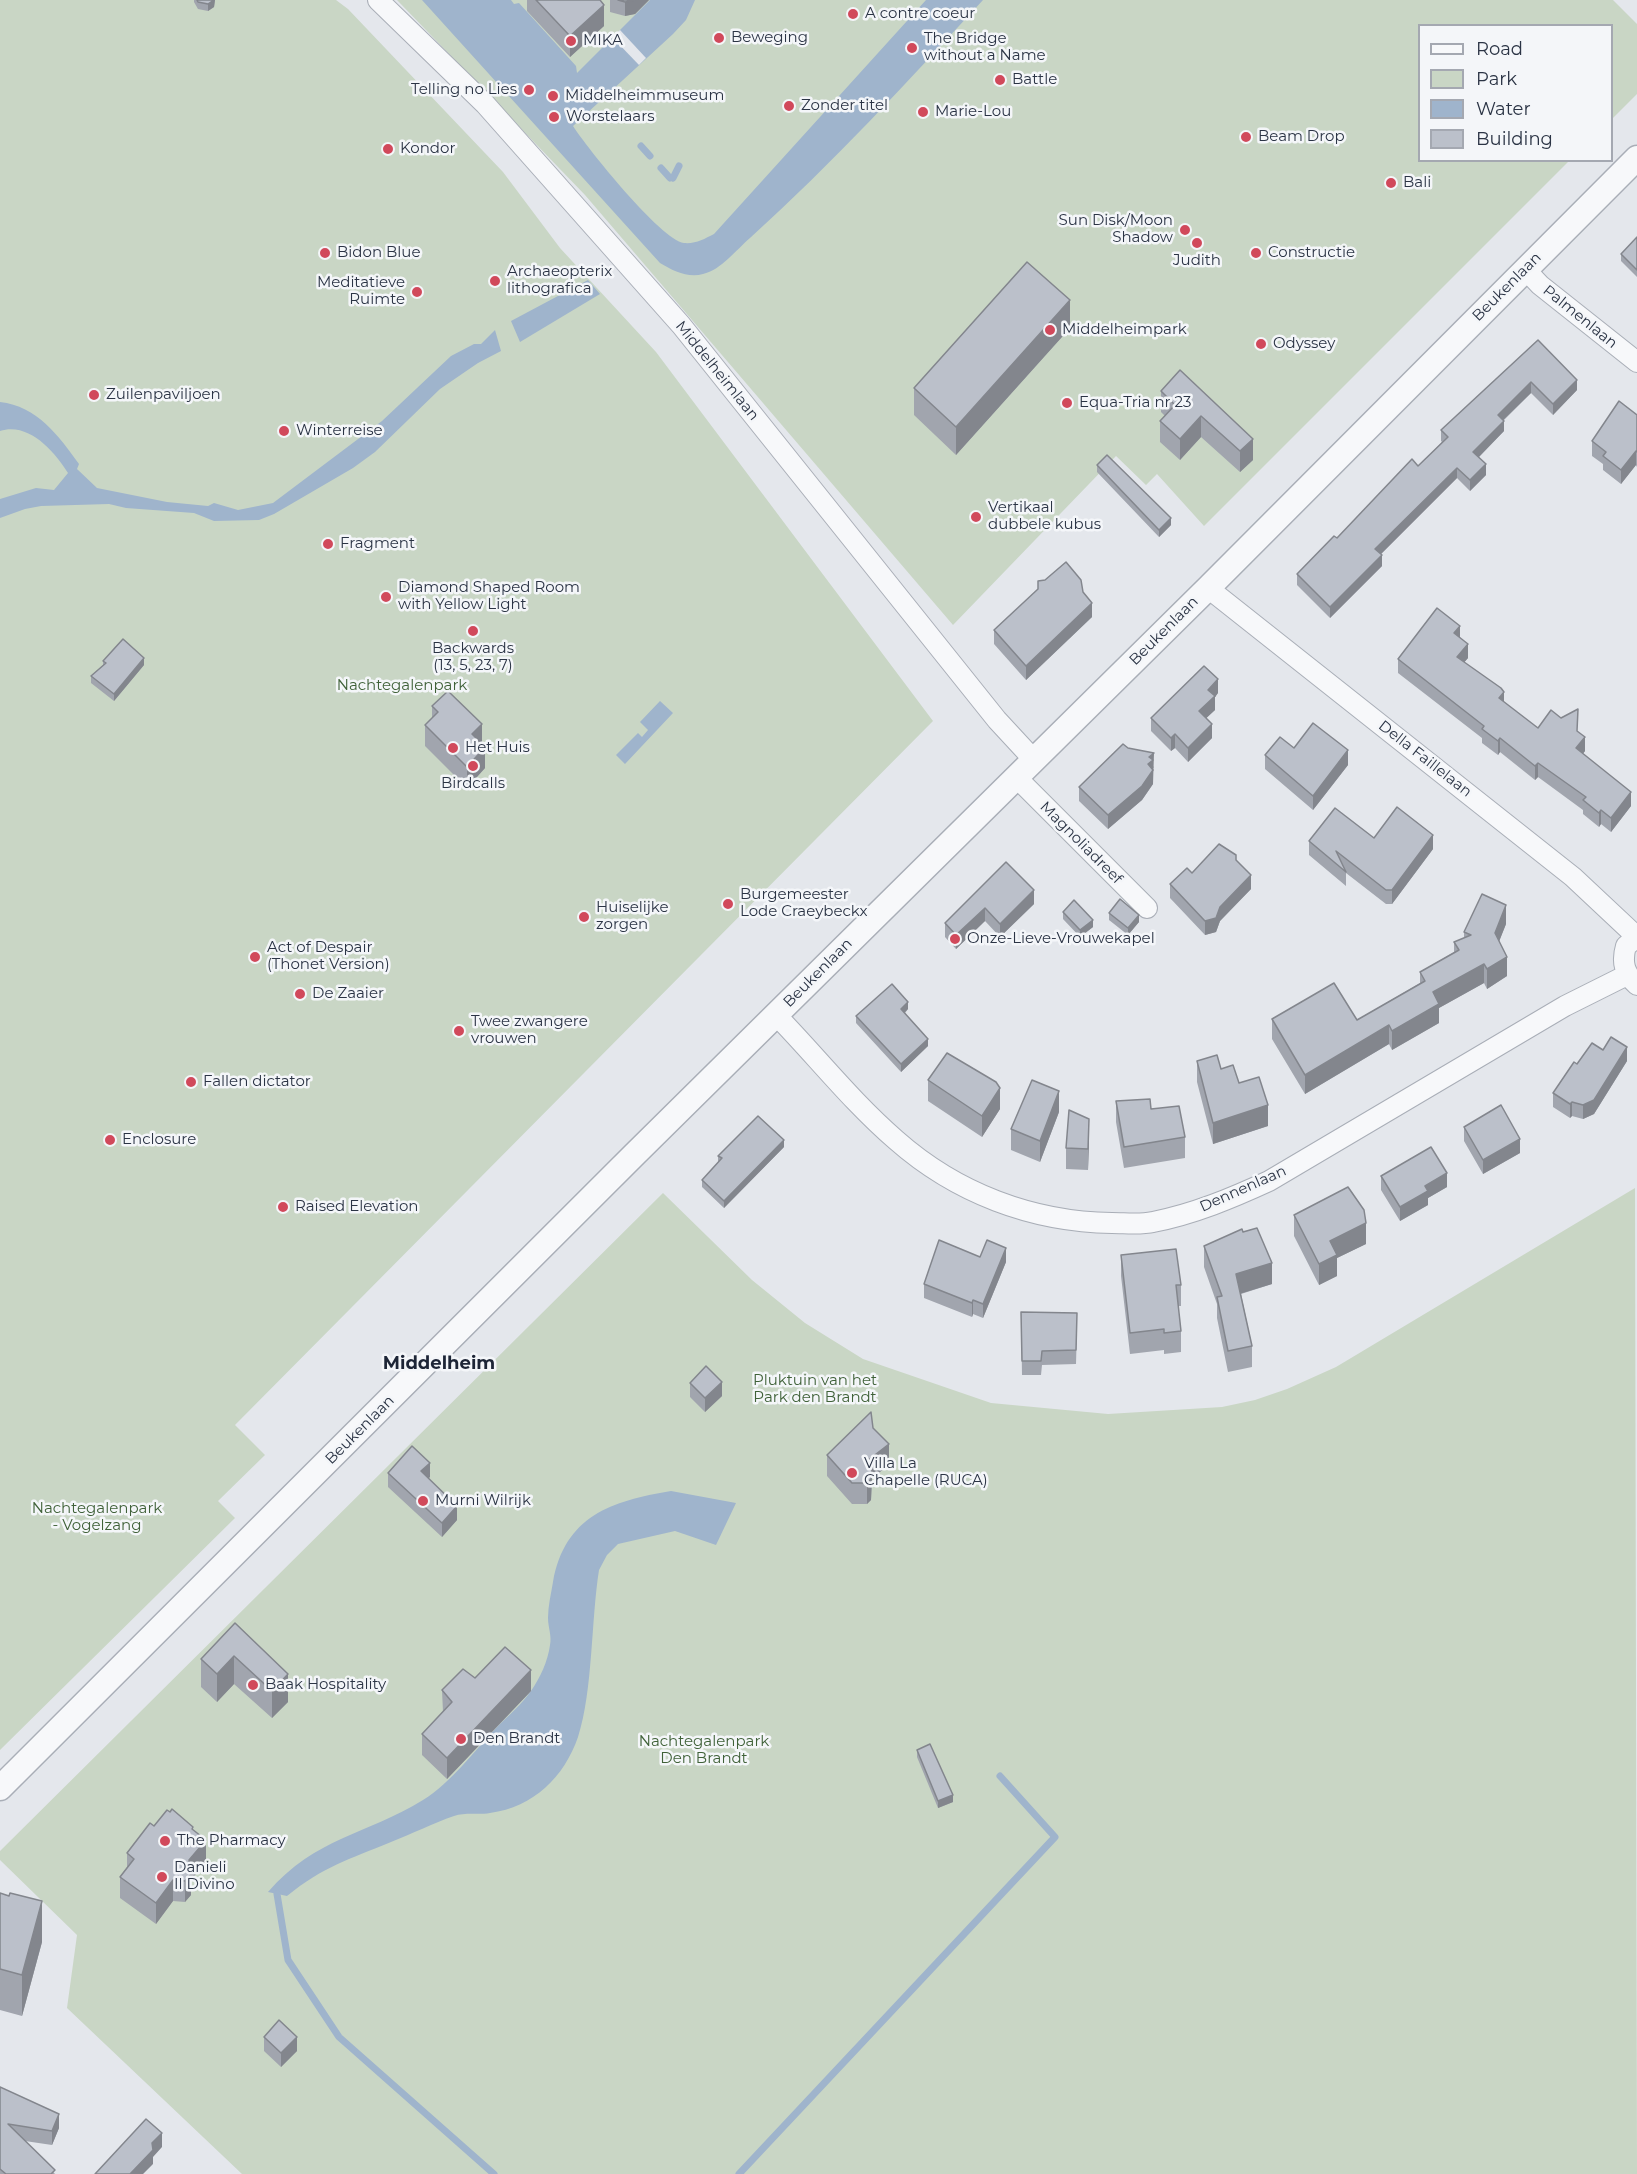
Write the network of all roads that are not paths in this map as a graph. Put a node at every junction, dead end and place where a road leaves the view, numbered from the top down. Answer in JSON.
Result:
{"nodes":[{"id":1,"x":378,"y":0,"type":"edge"},
{"id":2,"x":1637,"y":158,"type":"edge"},
{"id":3,"x":1525,"y":269,"type":"junction"},
{"id":4,"x":1637,"y":362,"type":"edge"},
{"id":5,"x":1217,"y":596,"type":"junction"},
{"id":6,"x":1034,"y":760,"type":"junction"},
{"id":7,"x":1017,"y":777,"type":"junction"},
{"id":8,"x":1147,"y":908,"type":"dead end"},
{"id":9,"x":1637,"y":937,"type":"edge"},
{"id":10,"x":1632,"y":980,"type":"edge"},
{"id":11,"x":776,"y":1015,"type":"junction"},
{"id":12,"x":0,"y":1788,"type":"edge"}],
"edges":[{"from":1,"to":6,"type":"street","name":"Middelheimlaan"},
{"from":2,"to":3,"type":"street","name":"Beukenlaan"},
{"from":3,"to":4,"type":"street","name":"Palmenlaan"},
{"from":3,"to":5,"type":"street","name":"Beukenlaan"},
{"from":5,"to":6,"type":"street","name":"Beukenlaan"},
{"from":5,"to":9,"type":"street","name":"Della Faillelaan"},
{"from":6,"to":7,"type":"street","name":"Beukenlaan"},
{"from":7,"to":8,"type":"street","name":"Magnoliadreef"},
{"from":7,"to":11,"type":"street","name":"Beukenlaan"},
{"from":9,"to":10,"type":"street"},
{"from":10,"to":11,"type":"street","name":"Dennenlaan"},
{"from":11,"to":12,"type":"street","name":"Beukenlaan"}]}
